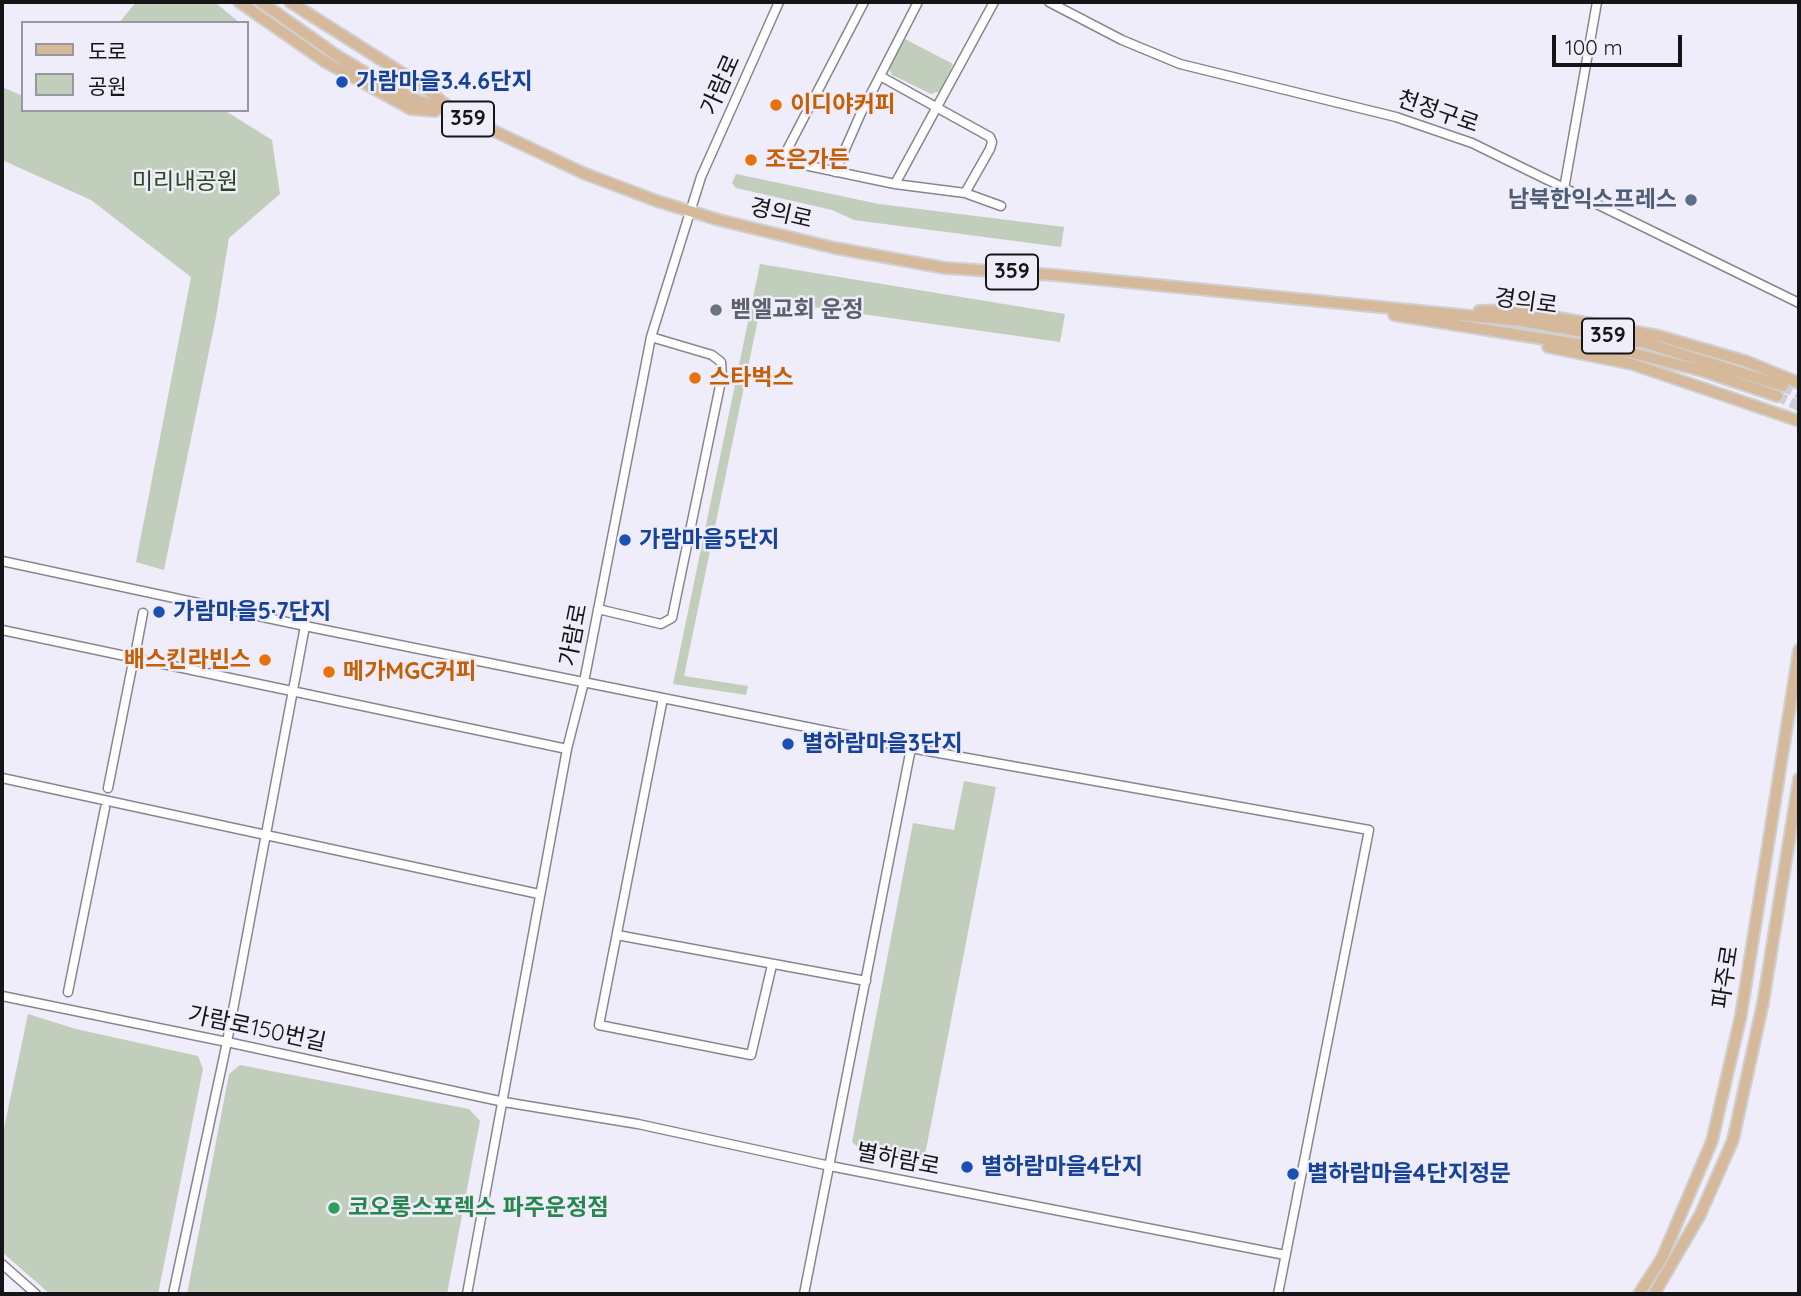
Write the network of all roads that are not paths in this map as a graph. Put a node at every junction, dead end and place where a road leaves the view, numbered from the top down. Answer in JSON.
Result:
{"nodes":[{"id":1,"x":239,"y":2,"type":"edge"},
{"id":2,"x":261,"y":2,"type":"edge"},
{"id":3,"x":290,"y":2,"type":"edge"},
{"id":4,"x":779,"y":2,"type":"edge"},
{"id":5,"x":864,"y":2,"type":"edge"},
{"id":6,"x":918,"y":2,"type":"edge"},
{"id":7,"x":994,"y":2,"type":"edge"},
{"id":8,"x":1049,"y":2,"type":"edge"},
{"id":9,"x":1597,"y":2,"type":"edge"},
{"id":10,"x":880,"y":76,"type":"junction"},
{"id":11,"x":937,"y":107,"type":"junction"},
{"id":12,"x":456,"y":113,"type":"junction"},
{"id":13,"x":835,"y":172,"type":"junction"},
{"id":14,"x":895,"y":184,"type":"junction"},
{"id":15,"x":1564,"y":189,"type":"junction"},
{"id":16,"x":965,"y":193,"type":"junction"},
{"id":17,"x":1001,"y":206,"type":"dead end"},
{"id":18,"x":689,"y":212,"type":"junction"},
{"id":19,"x":1799,"y":303,"type":"edge"},
{"id":20,"x":1425,"y":316,"type":"junction"},
{"id":21,"x":651,"y":337,"type":"junction"},
{"id":22,"x":1799,"y":375,"type":"edge"},
{"id":23,"x":1784,"y":381,"type":"junction"},
{"id":24,"x":1799,"y":383,"type":"edge"},
{"id":25,"x":1777,"y":396,"type":"tunnel mouth"},
{"id":26,"x":1783,"y":416,"type":"junction"},
{"id":27,"x":1799,"y":419,"type":"edge"},
{"id":28,"x":1799,"y":429,"type":"edge"},
{"id":29,"x":2,"y":561,"type":"edge"},
{"id":30,"x":598,"y":609,"type":"junction"},
{"id":31,"x":143,"y":612,"type":"dead end"},
{"id":32,"x":305,"y":626,"type":"junction"},
{"id":33,"x":2,"y":630,"type":"edge"},
{"id":34,"x":136,"y":650,"type":"dead end"},
{"id":35,"x":1799,"y":650,"type":"edge"},
{"id":36,"x":133,"y":663,"type":"dead end"},
{"id":37,"x":584,"y":682,"type":"junction"},
{"id":38,"x":293,"y":690,"type":"junction"},
{"id":39,"x":663,"y":698,"type":"junction"},
{"id":40,"x":911,"y":748,"type":"junction"},
{"id":41,"x":567,"y":749,"type":"junction"},
{"id":42,"x":2,"y":778,"type":"edge"},
{"id":43,"x":1799,"y":779,"type":"edge"},
{"id":44,"x":108,"y":788,"type":"dead end"},
{"id":45,"x":105,"y":808,"type":"dead end"},
{"id":46,"x":266,"y":834,"type":"junction"},
{"id":47,"x":539,"y":894,"type":"junction"},
{"id":48,"x":617,"y":935,"type":"junction"},
{"id":49,"x":772,"y":965,"type":"junction"},
{"id":50,"x":866,"y":981,"type":"junction"},
{"id":51,"x":68,"y":992,"type":"dead end"},
{"id":52,"x":2,"y":996,"type":"edge"},
{"id":53,"x":227,"y":1042,"type":"junction"},
{"id":54,"x":504,"y":1102,"type":"junction"},
{"id":55,"x":830,"y":1166,"type":"junction"},
{"id":56,"x":1285,"y":1255,"type":"junction"},
{"id":57,"x":2,"y":1264,"type":"edge"},
{"id":58,"x":36,"y":1294,"type":"edge"},
{"id":59,"x":173,"y":1294,"type":"edge"},
{"id":60,"x":467,"y":1294,"type":"edge"},
{"id":61,"x":804,"y":1294,"type":"edge"},
{"id":62,"x":1278,"y":1294,"type":"edge"},
{"id":63,"x":1639,"y":1294,"type":"edge"},
{"id":64,"x":1654,"y":1294,"type":"edge"}],
"edges":[{"from":1,"to":12,"type":"main road"},
{"from":2,"to":12,"type":"main road","name":"경의로","number":"359"},
{"from":3,"to":12,"type":"main road"},
{"from":4,"to":18,"type":"street","name":"가람로"},
{"from":5,"to":13,"type":"street"},
{"from":6,"to":10,"type":"street"},
{"from":7,"to":11,"type":"street"},
{"from":8,"to":15,"type":"street","name":"천정구로"},
{"from":9,"to":15,"type":"street"},
{"from":10,"to":11,"type":"street"},
{"from":10,"to":13,"type":"street"},
{"from":11,"to":14,"type":"street"},
{"from":11,"to":16,"type":"street"},
{"from":12,"to":18,"type":"main road","name":"경의로","number":"359"},
{"from":13,"to":14,"type":"street"},
{"from":14,"to":16,"type":"street"},
{"from":15,"to":19,"type":"street","name":"천정구로"},
{"from":16,"to":17,"type":"street"},
{"from":18,"to":20,"type":"main road","name":"경의로","number":"359"},
{"from":18,"to":21,"type":"street","name":"가람로"},
{"from":20,"to":23,"type":"main road","name":"경의로","number":"359"},
{"from":20,"to":25,"type":"main road","name":"경의로","number":"359"},
{"from":20,"to":26,"type":"main road"},
{"from":21,"to":30,"type":"street","name":"가람로"},
{"from":21,"to":30,"type":"street"},
{"from":22,"to":23,"type":"main road"},
{"from":23,"to":24,"type":"main road"},
{"from":26,"to":27,"type":"main road"},
{"from":26,"to":28,"type":"main road"},
{"from":29,"to":32,"type":"street"},
{"from":30,"to":37,"type":"street","name":"가람로"},
{"from":31,"to":34,"type":"street"},
{"from":32,"to":37,"type":"street"},
{"from":32,"to":38,"type":"street"},
{"from":33,"to":38,"type":"street"},
{"from":35,"to":63,"type":"main road","name":"파주로"},
{"from":36,"to":44,"type":"street"},
{"from":37,"to":39,"type":"street"},
{"from":37,"to":41,"type":"street","name":"가람로"},
{"from":38,"to":41,"type":"street"},
{"from":38,"to":46,"type":"street"},
{"from":39,"to":40,"type":"street"},
{"from":39,"to":48,"type":"street"},
{"from":40,"to":50,"type":"street"},
{"from":40,"to":56,"type":"street"},
{"from":41,"to":47,"type":"street","name":"가람로"},
{"from":42,"to":46,"type":"street"},
{"from":43,"to":64,"type":"main road","name":"파주로"},
{"from":45,"to":51,"type":"street"},
{"from":46,"to":47,"type":"street"},
{"from":46,"to":53,"type":"street"},
{"from":47,"to":54,"type":"street","name":"가람로"},
{"from":48,"to":49,"type":"street"},
{"from":48,"to":49,"type":"street"},
{"from":49,"to":50,"type":"street"},
{"from":50,"to":55,"type":"street"},
{"from":52,"to":53,"type":"street","name":"가람로150번길"},
{"from":53,"to":54,"type":"street","name":"가람로150번길"},
{"from":53,"to":59,"type":"street"},
{"from":54,"to":55,"type":"street","name":"별하람로"},
{"from":54,"to":60,"type":"street","name":"가람로"},
{"from":55,"to":56,"type":"street","name":"별하람로"},
{"from":55,"to":61,"type":"street"},
{"from":56,"to":62,"type":"street"},
{"from":57,"to":58,"type":"street"}]}
